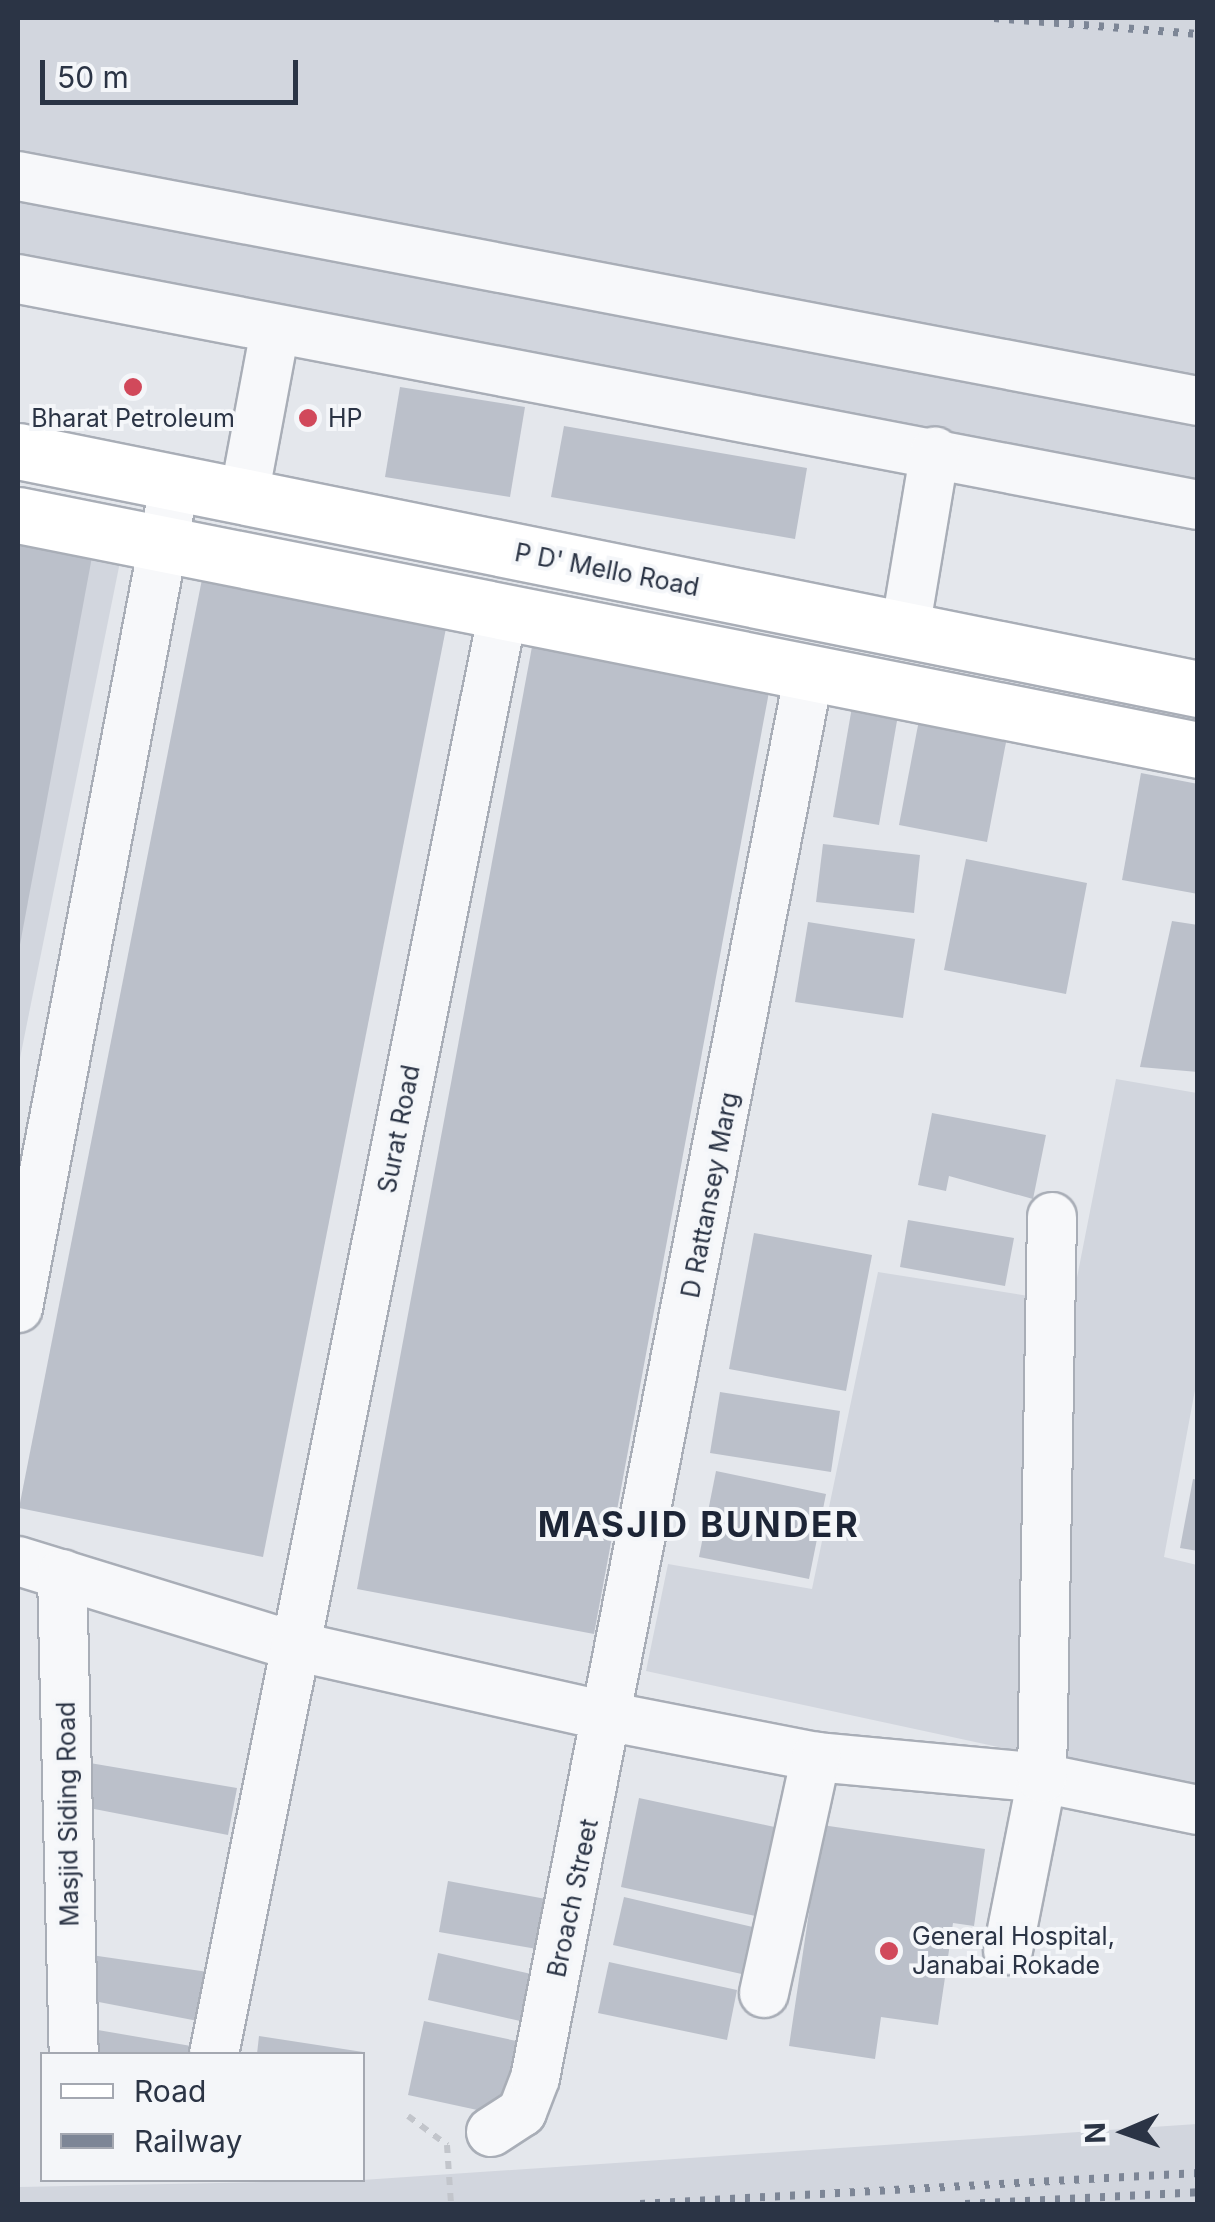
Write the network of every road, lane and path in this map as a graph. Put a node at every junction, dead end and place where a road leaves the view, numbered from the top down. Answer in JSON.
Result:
{"nodes":[{"id":1,"x":18,"y":176,"type":"edge"},
{"id":2,"x":18,"y":279,"type":"edge"},
{"id":3,"x":274,"y":330,"type":"junction"},
{"id":4,"x":1198,"y":401,"type":"edge"},
{"id":5,"x":18,"y":450,"type":"edge"},
{"id":6,"x":935,"y":451,"type":"junction"},
{"id":7,"x":174,"y":482,"type":"junction"},
{"id":8,"x":244,"y":496,"type":"junction"},
{"id":9,"x":1198,"y":504,"type":"edge"},
{"id":10,"x":18,"y":515,"type":"edge"},
{"id":11,"x":165,"y":544,"type":"junction"},
{"id":12,"x":503,"y":612,"type":"junction"},
{"id":13,"x":905,"y":630,"type":"junction"},
{"id":14,"x":808,"y":672,"type":"junction"},
{"id":15,"x":1198,"y":689,"type":"edge"},
{"id":16,"x":1198,"y":750,"type":"edge"},
{"id":17,"x":1052,"y":1217,"type":"dead end"},
{"id":18,"x":18,"y":1308,"type":"edge"},
{"id":19,"x":18,"y":1562,"type":"edge"},
{"id":20,"x":62,"y":1574,"type":"junction"},
{"id":21,"x":295,"y":1646,"type":"junction"},
{"id":22,"x":611,"y":1717,"type":"junction"},
{"id":23,"x":816,"y":1757,"type":"junction"},
{"id":24,"x":1042,"y":1778,"type":"junction"},
{"id":25,"x":1198,"y":1810,"type":"edge"},
{"id":26,"x":1008,"y":1950,"type":"dead end"},
{"id":27,"x":764,"y":1993,"type":"dead end"},
{"id":28,"x":74,"y":2052,"type":"edge"},
{"id":29,"x":214,"y":2052,"type":"edge"},
{"id":30,"x":408,"y":2116,"type":"dead end"},
{"id":31,"x":469,"y":2138,"type":"junction"},
{"id":32,"x":451,"y":2204,"type":"edge"}],
"edges":[{"from":1,"to":4,"type":"street"},
{"from":2,"to":3,"type":"street"},
{"from":3,"to":6,"type":"street"},
{"from":3,"to":8,"type":"street"},
{"from":5,"to":7,"type":"main road","name":"P D' Mello Road"},
{"from":6,"to":9,"type":"street"},
{"from":6,"to":13,"type":"street"},
{"from":7,"to":8,"type":"main road","name":"P D' Mello Road"},
{"from":7,"to":11,"type":"street"},
{"from":8,"to":13,"type":"main road","name":"P D' Mello Road"},
{"from":10,"to":11,"type":"main road"},
{"from":11,"to":12,"type":"main road"},
{"from":11,"to":18,"type":"street"},
{"from":12,"to":14,"type":"main road"},
{"from":12,"to":21,"type":"street","name":"Surat Road"},
{"from":13,"to":15,"type":"main road","name":"P D' Mello Road"},
{"from":14,"to":16,"type":"main road"},
{"from":14,"to":22,"type":"street","name":"D Rattansey Marg"},
{"from":17,"to":24,"type":"street"},
{"from":19,"to":20,"type":"street"},
{"from":20,"to":21,"type":"street"},
{"from":20,"to":28,"type":"street","name":"Masjid Siding Road"},
{"from":21,"to":22,"type":"street"},
{"from":21,"to":29,"type":"street","name":"Surat Road"},
{"from":22,"to":23,"type":"street"},
{"from":22,"to":31,"type":"street","name":"Broach Street"},
{"from":23,"to":24,"type":"street"},
{"from":23,"to":27,"type":"street"},
{"from":24,"to":25,"type":"street"},
{"from":24,"to":26,"type":"street"},
{"from":30,"to":31,"type":"path"},
{"from":31,"to":32,"type":"path"}]}
